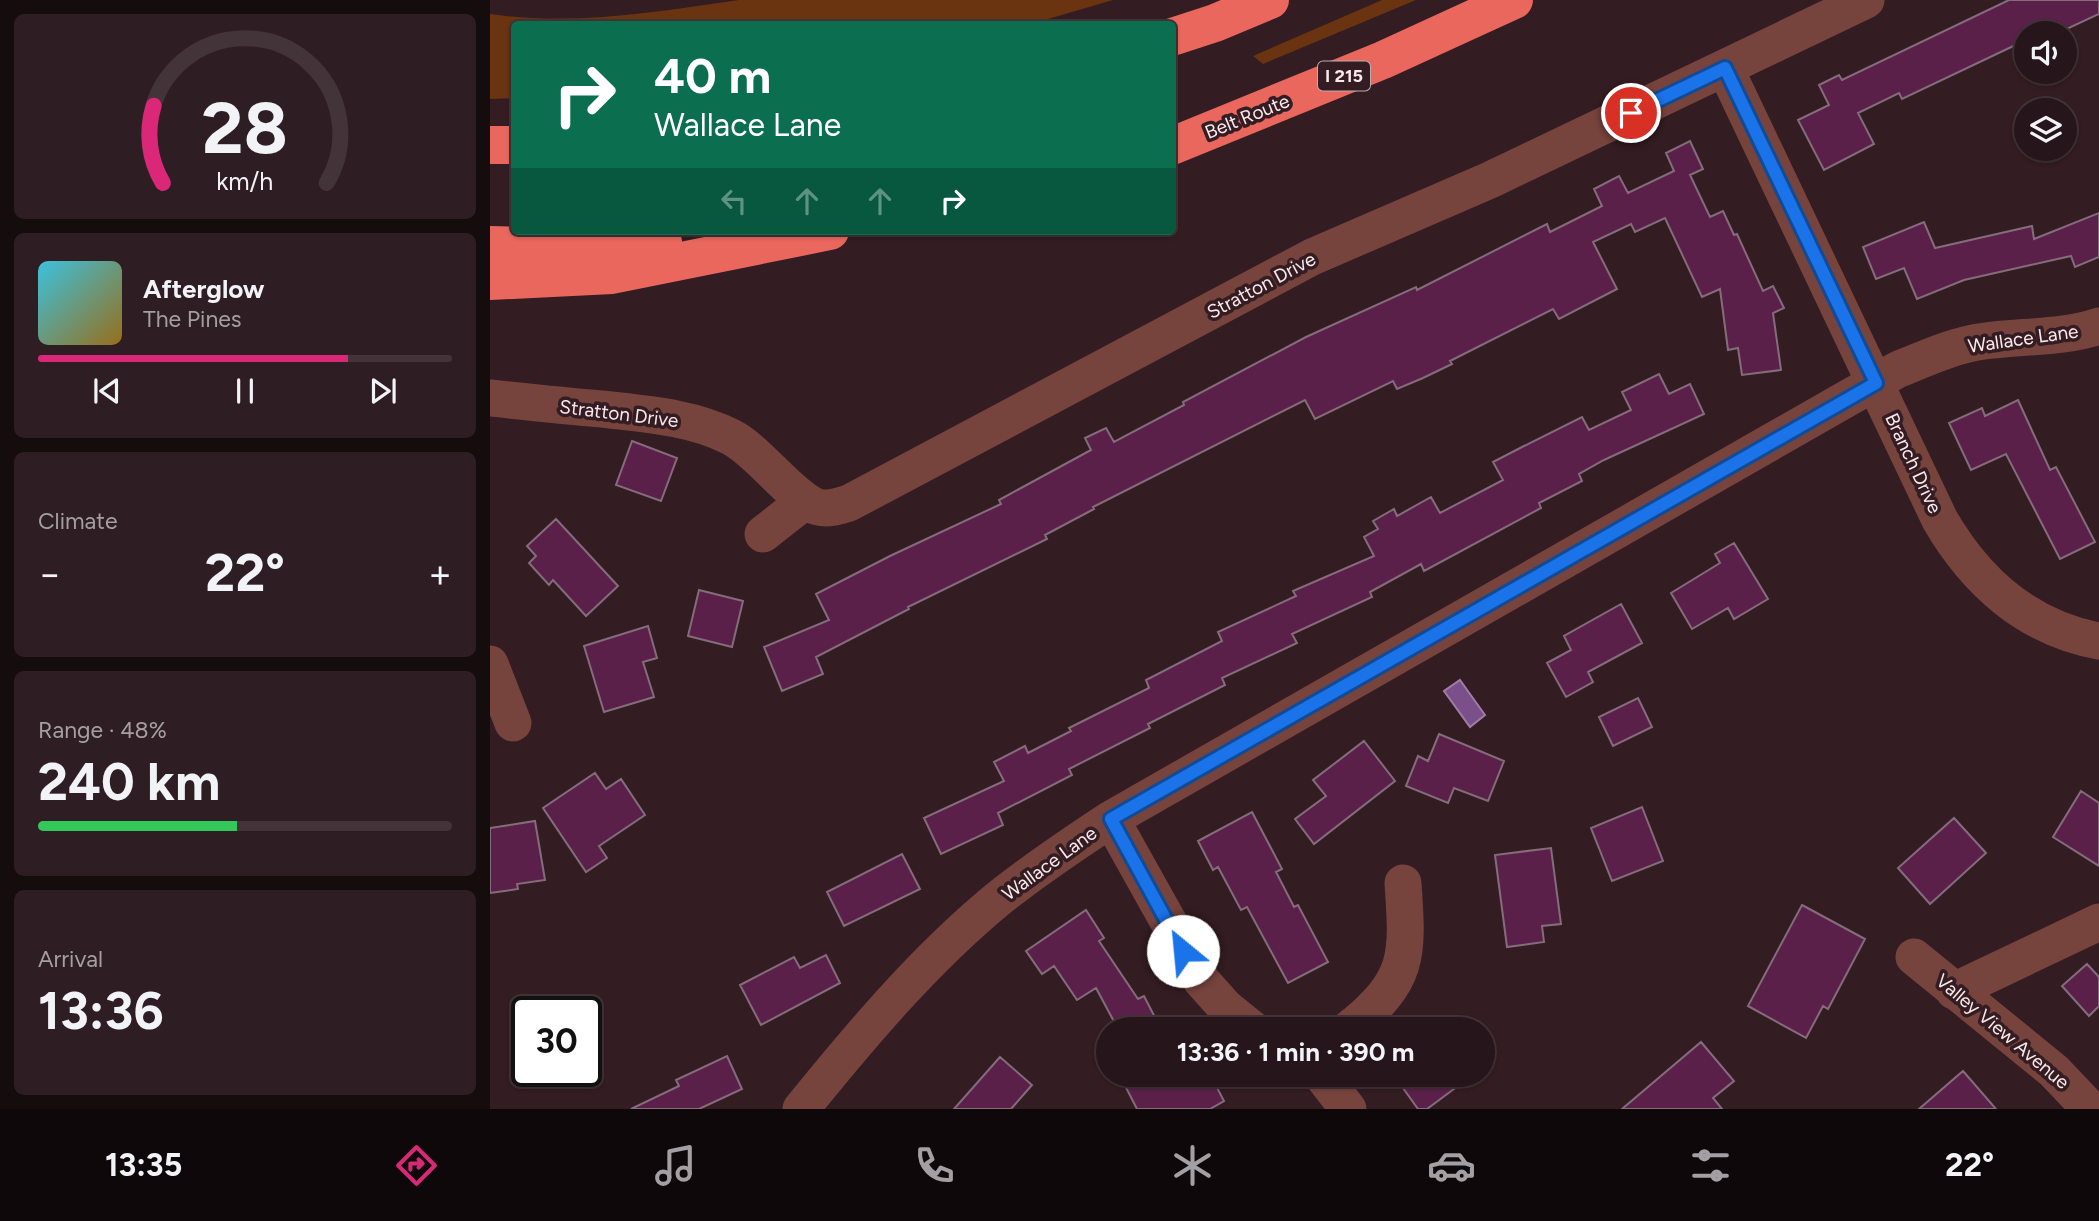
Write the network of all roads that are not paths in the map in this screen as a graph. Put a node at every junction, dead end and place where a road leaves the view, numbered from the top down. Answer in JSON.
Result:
{"nodes":[{"id":1,"x":1269,"y":0,"type":"edge"},
{"id":2,"x":1514,"y":0,"type":"edge"},
{"id":3,"x":1866,"y":0,"type":"edge"},
{"id":4,"x":1176,"y":36,"type":"edge"},
{"id":5,"x":1725,"y":68,"type":"junction"},
{"id":6,"x":1176,"y":144,"type":"edge"},
{"id":7,"x":490,"y":145,"type":"edge"},
{"id":8,"x":511,"y":145,"type":"edge"},
{"id":9,"x":729,"y":235,"type":"edge"},
{"id":10,"x":810,"y":235,"type":"edge"},
{"id":11,"x":490,"y":245,"type":"edge"},
{"id":12,"x":490,"y":281,"type":"edge"},
{"id":13,"x":2099,"y":326,"type":"edge"},
{"id":14,"x":1876,"y":383,"type":"junction"},
{"id":15,"x":490,"y":398,"type":"edge"},
{"id":16,"x":806,"y":501,"type":"junction"},
{"id":17,"x":763,"y":534,"type":"dead end"},
{"id":18,"x":2099,"y":641,"type":"edge"},
{"id":19,"x":490,"y":664,"type":"edge"},
{"id":20,"x":513,"y":723,"type":"dead end"},
{"id":21,"x":1111,"y":819,"type":"junction"},
{"id":22,"x":1403,"y":883,"type":"dead end"},
{"id":23,"x":2099,"y":922,"type":"edge"},
{"id":24,"x":1914,"y":957,"type":"dead end"},
{"id":25,"x":1954,"y":991,"type":"junction"},
{"id":26,"x":1237,"y":1017,"type":"edge"},
{"id":27,"x":1363,"y":1017,"type":"edge"},
{"id":28,"x":1331,"y":1087,"type":"edge"},
{"id":29,"x":801,"y":1109,"type":"edge"},
{"id":30,"x":1348,"y":1109,"type":"edge"},
{"id":31,"x":2090,"y":1109,"type":"edge"}],
"edges":[{"from":1,"to":4,"type":"highway"},
{"from":2,"to":6,"type":"highway","name":"Belt Route","number":"I 215"},
{"from":3,"to":5,"type":"street","name":"Stratton Drive"},
{"from":5,"to":14,"type":"street","name":"Branch Drive"},
{"from":5,"to":16,"type":"street","name":"Stratton Drive"},
{"from":7,"to":8,"type":"highway"},
{"from":9,"to":11,"type":"highway"},
{"from":10,"to":12,"type":"highway"},
{"from":13,"to":14,"type":"street","name":"Wallace Lane"},
{"from":14,"to":18,"type":"street","name":"Branch Drive"},
{"from":14,"to":21,"type":"street","name":"Wallace Lane"},
{"from":15,"to":16,"type":"street","name":"Stratton Drive"},
{"from":16,"to":17,"type":"street"},
{"from":19,"to":20,"type":"street"},
{"from":21,"to":26,"type":"street"},
{"from":21,"to":29,"type":"street","name":"Wallace Lane"},
{"from":22,"to":27,"type":"street"},
{"from":23,"to":25,"type":"street"},
{"from":24,"to":25,"type":"street","name":"Valley View Avenue"},
{"from":25,"to":31,"type":"street","name":"Valley View Avenue"},
{"from":28,"to":30,"type":"street"}]}
